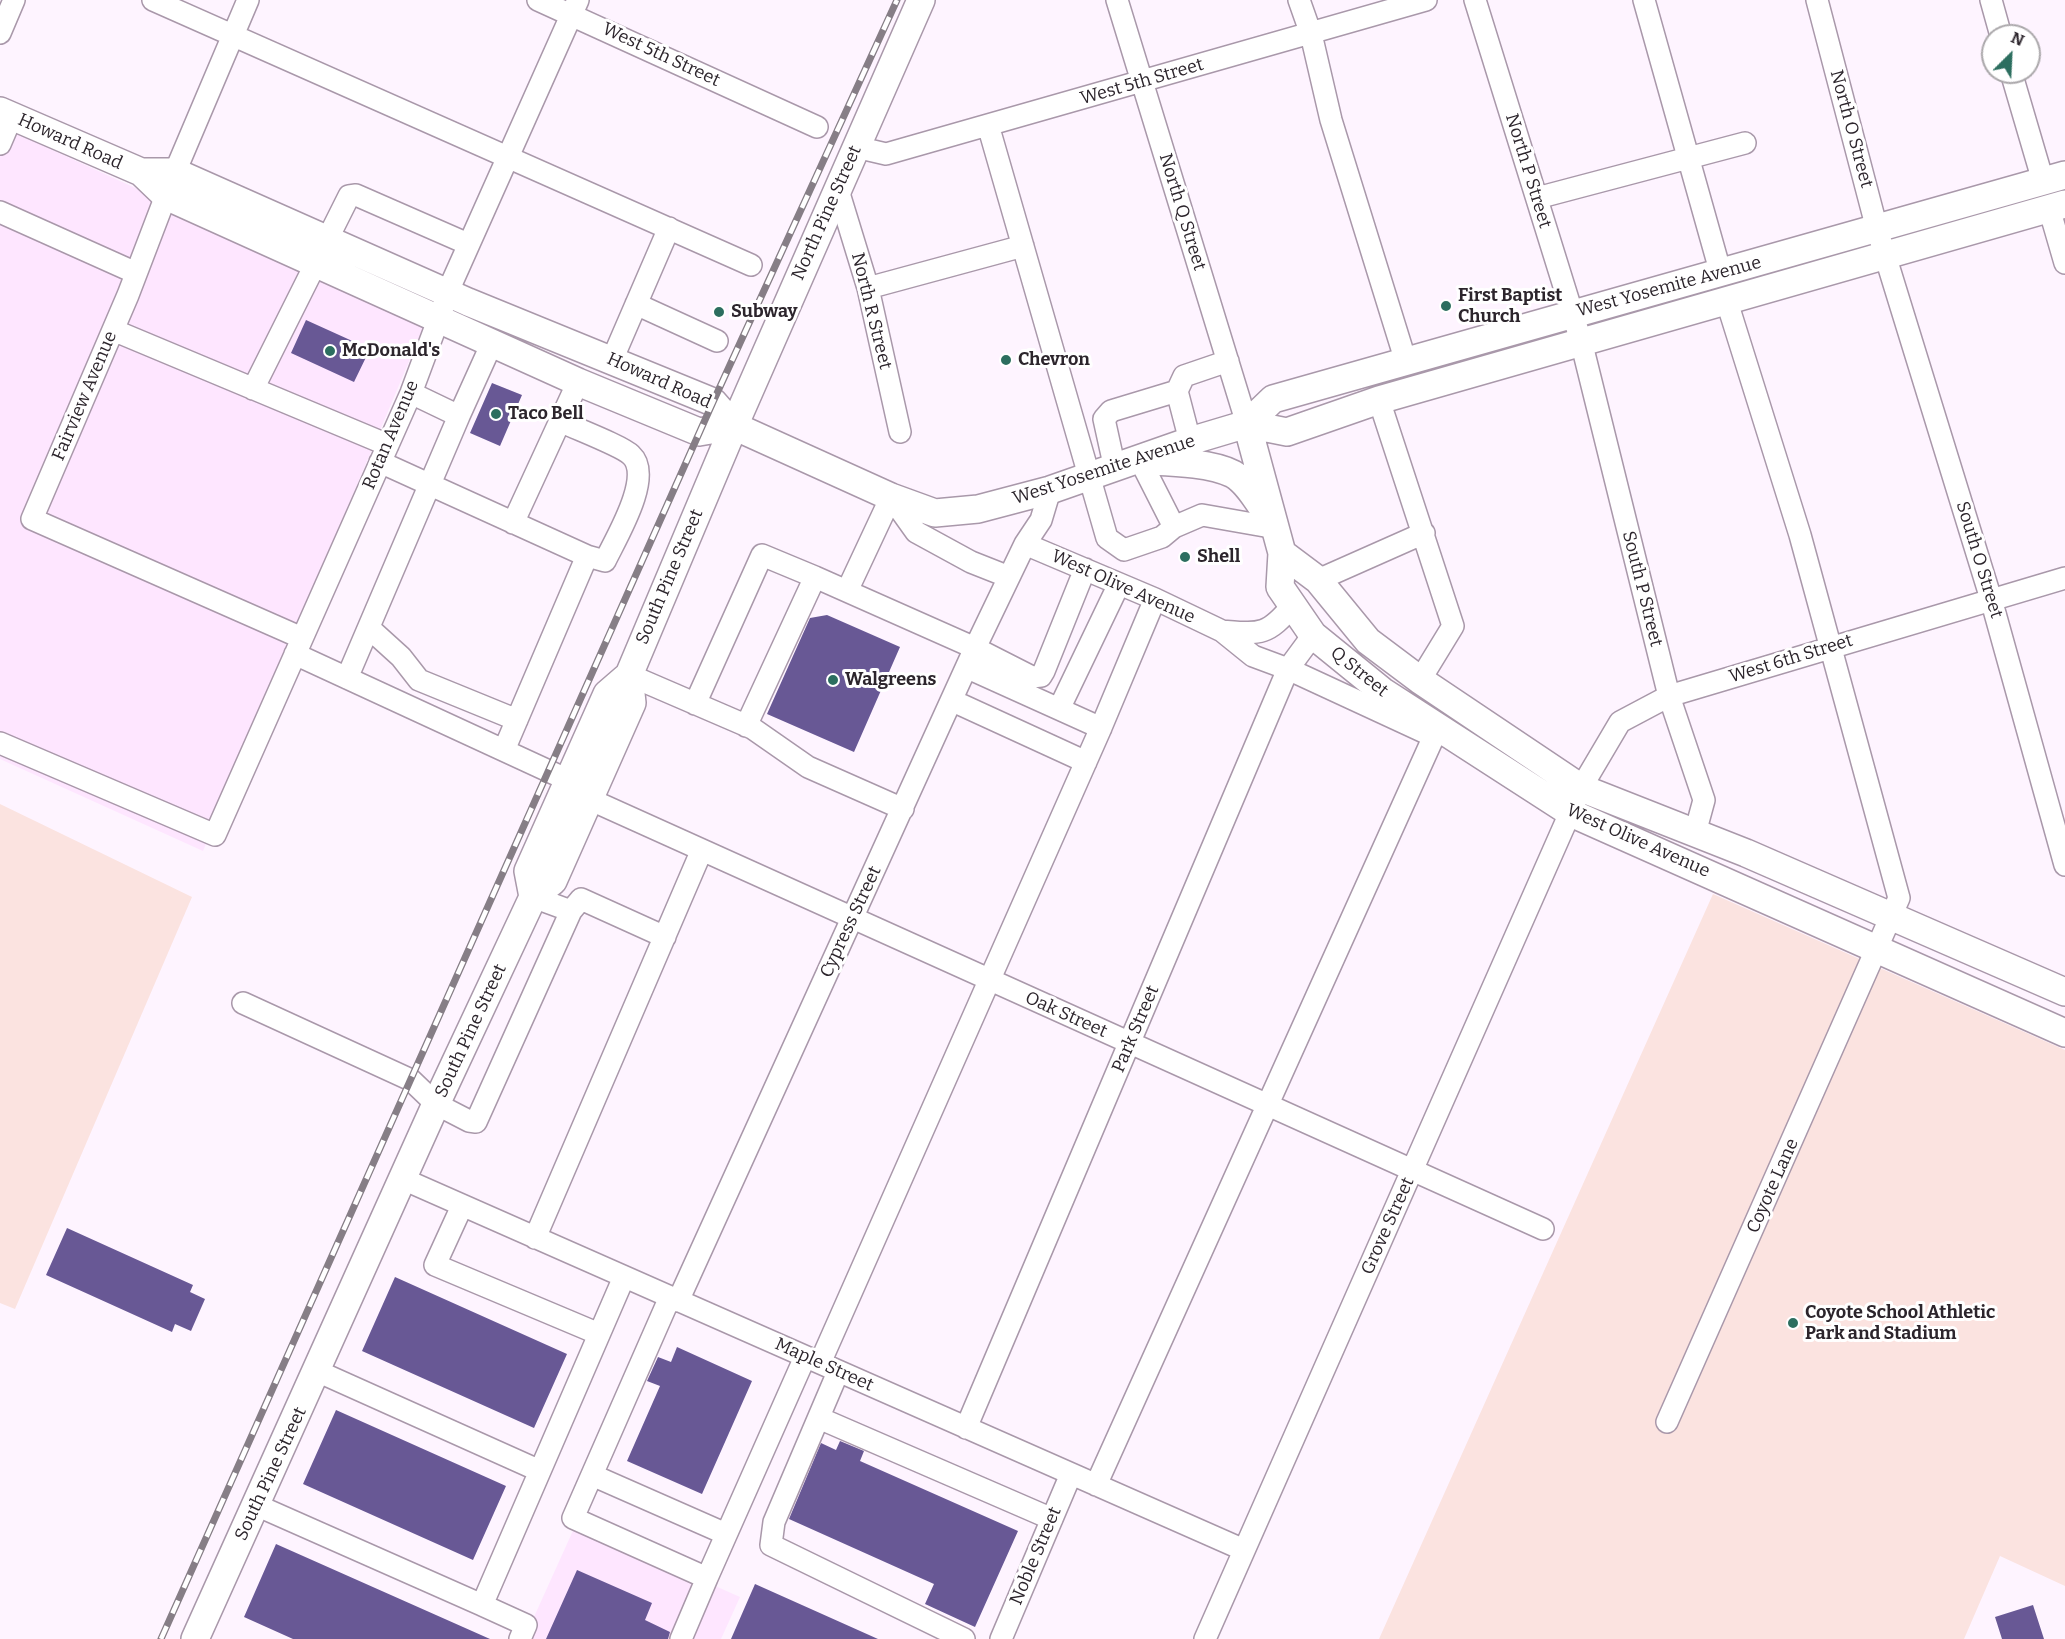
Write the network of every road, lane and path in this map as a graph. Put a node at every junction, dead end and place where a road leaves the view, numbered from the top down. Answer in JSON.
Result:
{"nodes":[{"id":1,"x":14,"y":0,"type":"edge"},
{"id":2,"x":153,"y":0,"type":"edge"},
{"id":3,"x":248,"y":0,"type":"edge"},
{"id":4,"x":538,"y":0,"type":"edge"},
{"id":5,"x":921,"y":0,"type":"edge"},
{"id":6,"x":1117,"y":0,"type":"edge"},
{"id":7,"x":1299,"y":0,"type":"edge"},
{"id":8,"x":1426,"y":0,"type":"edge"},
{"id":9,"x":1474,"y":0,"type":"edge"},
{"id":10,"x":1644,"y":0,"type":"edge"},
{"id":11,"x":1818,"y":0,"type":"edge"},
{"id":12,"x":1991,"y":0,"type":"edge"},
{"id":13,"x":574,"y":7,"type":"edge"},
{"id":14,"x":1998,"y":24,"type":"edge"},
{"id":15,"x":0,"y":33,"type":"edge"},
{"id":16,"x":1311,"y":34,"type":"junction"},
{"id":17,"x":232,"y":35,"type":"junction"},
{"id":18,"x":1141,"y":82,"type":"junction"},
{"id":19,"x":2016,"y":84,"type":"edge"},
{"id":20,"x":6,"y":114,"type":"edge"},
{"id":21,"x":988,"y":125,"type":"junction"},
{"id":22,"x":817,"y":126,"type":"dead end"},
{"id":23,"x":1745,"y":143,"type":"dead end"},
{"id":24,"x":0,"y":144,"type":"edge"},
{"id":25,"x":856,"y":147,"type":"junction"},
{"id":26,"x":507,"y":158,"type":"junction"},
{"id":27,"x":1689,"y":158,"type":"junction"},
{"id":28,"x":2054,"y":178,"type":"edge"},
{"id":29,"x":171,"y":184,"type":"junction"},
{"id":30,"x":838,"y":190,"type":"junction"},
{"id":31,"x":1537,"y":198,"type":"junction"},
{"id":32,"x":2057,"y":206,"type":"edge"},
{"id":33,"x":0,"y":212,"type":"edge"},
{"id":34,"x":669,"y":228,"type":"junction"},
{"id":35,"x":1877,"y":229,"type":"junction"},
{"id":36,"x":468,"y":244,"type":"junction"},
{"id":37,"x":1023,"y":246,"type":"junction"},
{"id":38,"x":322,"y":251,"type":"junction"},
{"id":39,"x":1888,"y":257,"type":"junction"},
{"id":40,"x":2065,"y":263,"type":"edge"},
{"id":41,"x":751,"y":265,"type":"dead end"},
{"id":42,"x":136,"y":273,"type":"junction"},
{"id":43,"x":1720,"y":274,"type":"junction"},
{"id":44,"x":868,"y":288,"type":"junction"},
{"id":45,"x":447,"y":293,"type":"junction"},
{"id":46,"x":1727,"y":302,"type":"junction"},
{"id":47,"x":636,"y":304,"type":"junction"},
{"id":48,"x":1571,"y":314,"type":"junction"},
{"id":49,"x":439,"y":319,"type":"junction"},
{"id":50,"x":113,"y":330,"type":"junction"},
{"id":51,"x":717,"y":341,"type":"dead end"},
{"id":52,"x":1581,"y":341,"type":"junction"},
{"id":53,"x":492,"y":343,"type":"junction"},
{"id":54,"x":612,"y":360,"type":"junction"},
{"id":55,"x":1228,"y":361,"type":"junction"},
{"id":56,"x":1406,"y":362,"type":"junction"},
{"id":57,"x":578,"y":382,"type":"junction"},
{"id":58,"x":253,"y":389,"type":"junction"},
{"id":59,"x":1178,"y":391,"type":"junction"},
{"id":60,"x":411,"y":393,"type":"junction"},
{"id":61,"x":1379,"y":400,"type":"junction"},
{"id":62,"x":459,"y":416,"type":"junction"},
{"id":63,"x":560,"y":421,"type":"junction"},
{"id":64,"x":1247,"y":424,"type":"junction"},
{"id":65,"x":734,"y":426,"type":"junction"},
{"id":66,"x":900,"y":432,"type":"dead end"},
{"id":67,"x":1190,"y":441,"type":"junction"},
{"id":68,"x":384,"y":454,"type":"junction"},
{"id":69,"x":1140,"y":460,"type":"junction"},
{"id":70,"x":1102,"y":473,"type":"junction"},
{"id":71,"x":430,"y":484,"type":"junction"},
{"id":72,"x":1050,"y":490,"type":"junction"},
{"id":73,"x":891,"y":497,"type":"junction"},
{"id":74,"x":513,"y":523,"type":"junction"},
{"id":75,"x":1174,"y":527,"type":"junction"},
{"id":76,"x":1424,"y":533,"type":"junction"},
{"id":77,"x":1277,"y":535,"type":"junction"},
{"id":78,"x":1025,"y":543,"type":"junction"},
{"id":79,"x":587,"y":556,"type":"junction"},
{"id":80,"x":1085,"y":569,"type":"junction"},
{"id":81,"x":815,"y":577,"type":"junction"},
{"id":82,"x":1009,"y":577,"type":"junction"},
{"id":83,"x":2065,"y":578,"type":"edge"},
{"id":84,"x":1318,"y":580,"type":"junction"},
{"id":85,"x":1119,"y":584,"type":"junction"},
{"id":86,"x":847,"y":591,"type":"junction"},
{"id":87,"x":1155,"y":599,"type":"junction"},
{"id":88,"x":1991,"y":599,"type":"junction"},
{"id":89,"x":1292,"y":606,"type":"junction"},
{"id":90,"x":369,"y":628,"type":"junction"},
{"id":91,"x":1222,"y":631,"type":"junction"},
{"id":92,"x":1313,"y":635,"type":"junction"},
{"id":93,"x":1368,"y":641,"type":"joint"},
{"id":94,"x":299,"y":646,"type":"junction"},
{"id":95,"x":975,"y":648,"type":"junction"},
{"id":96,"x":1828,"y":648,"type":"junction"},
{"id":97,"x":968,"y":668,"type":"junction"},
{"id":98,"x":1288,"y":669,"type":"junction"},
{"id":99,"x":347,"y":678,"type":"junction"},
{"id":100,"x":624,"y":679,"type":"junction"},
{"id":101,"x":1420,"y":680,"type":"junction"},
{"id":102,"x":426,"y":682,"type":"junction"},
{"id":103,"x":1669,"y":696,"type":"junction"},
{"id":104,"x":953,"y":701,"type":"junction"},
{"id":105,"x":695,"y":704,"type":"junction"},
{"id":106,"x":415,"y":709,"type":"junction"},
{"id":107,"x":1059,"y":709,"type":"junction"},
{"id":108,"x":517,"y":720,"type":"junction"},
{"id":109,"x":746,"y":726,"type":"junction"},
{"id":110,"x":1101,"y":728,"type":"junction"},
{"id":111,"x":1434,"y":736,"type":"junction"},
{"id":112,"x":0,"y":743,"type":"edge"},
{"id":113,"x":504,"y":750,"type":"junction"},
{"id":114,"x":1483,"y":758,"type":"junction"},
{"id":115,"x":1086,"y":762,"type":"junction"},
{"id":116,"x":568,"y":780,"type":"junction"},
{"id":117,"x":1581,"y":788,"type":"junction"},
{"id":118,"x":589,"y":799,"type":"junction"},
{"id":119,"x":903,"y":809,"type":"junction"},
{"id":120,"x":1571,"y":813,"type":"junction"},
{"id":121,"x":1695,"y":833,"type":"junction"},
{"id":122,"x":702,"y":852,"type":"junction"},
{"id":123,"x":2065,"y":865,"type":"edge"},
{"id":124,"x":536,"y":894,"type":"junction"},
{"id":125,"x":571,"y":911,"type":"junction"},
{"id":126,"x":1893,"y":917,"type":"junction"},
{"id":127,"x":852,"y":920,"type":"junction"},
{"id":128,"x":665,"y":937,"type":"junction"},
{"id":129,"x":1878,"y":950,"type":"junction"},
{"id":130,"x":989,"y":981,"type":"junction"},
{"id":131,"x":2065,"y":992,"type":"edge"},
{"id":132,"x":243,"y":1003,"type":"dead end"},
{"id":133,"x":2065,"y":1033,"type":"edge"},
{"id":134,"x":1130,"y":1043,"type":"junction"},
{"id":135,"x":436,"y":1104,"type":"junction"},
{"id":136,"x":1267,"y":1105,"type":"junction"},
{"id":137,"x":1413,"y":1170,"type":"junction"},
{"id":138,"x":403,"y":1179,"type":"junction"},
{"id":139,"x":462,"y":1206,"type":"junction"},
{"id":140,"x":1543,"y":1229,"type":"dead end"},
{"id":141,"x":535,"y":1238,"type":"junction"},
{"id":142,"x":624,"y":1277,"type":"junction"},
{"id":143,"x":674,"y":1299,"type":"junction"},
{"id":144,"x":599,"y":1334,"type":"junction"},
{"id":145,"x":821,"y":1364,"type":"junction"},
{"id":146,"x":318,"y":1371,"type":"junction"},
{"id":147,"x":819,"y":1418,"type":"junction"},
{"id":148,"x":1668,"y":1422,"type":"dead end"},
{"id":149,"x":966,"y":1428,"type":"junction"},
{"id":150,"x":540,"y":1470,"type":"junction"},
{"id":151,"x":1071,"y":1474,"type":"junction"},
{"id":152,"x":592,"y":1475,"type":"junction"},
{"id":153,"x":1096,"y":1485,"type":"junction"},
{"id":154,"x":256,"y":1505,"type":"junction"},
{"id":155,"x":1052,"y":1519,"type":"junction"},
{"id":156,"x":726,"y":1534,"type":"junction"},
{"id":157,"x":1245,"y":1550,"type":"junction"},
{"id":158,"x":707,"y":1578,"type":"junction"},
{"id":159,"x":482,"y":1605,"type":"junction"},
{"id":160,"x":195,"y":1639,"type":"edge"},
{"id":161,"x":520,"y":1639,"type":"edge"},
{"id":162,"x":681,"y":1639,"type":"edge"},
{"id":163,"x":963,"y":1639,"type":"edge"},
{"id":164,"x":1001,"y":1639,"type":"edge"},
{"id":165,"x":1205,"y":1639,"type":"edge"}],
"edges":[{"from":1,"to":15,"type":"street"},
{"from":2,"to":17,"type":"street"},
{"from":3,"to":17,"type":"street","name":"Fairview Avenue"},
{"from":4,"to":13,"type":"street","name":"West 5th Street"},
{"from":5,"to":25,"type":"main road","name":"North Pine Street"},
{"from":6,"to":18,"type":"street","name":"North Q Street"},
{"from":7,"to":16,"type":"street"},
{"from":8,"to":16,"type":"street","name":"West 5th Street"},
{"from":9,"to":31,"type":"street","name":"North P Street"},
{"from":10,"to":27,"type":"street"},
{"from":11,"to":35,"type":"street","name":"North O Street"},
{"from":12,"to":14,"type":"street"},
{"from":13,"to":22,"type":"street","name":"West 5th Street"},
{"from":13,"to":26,"type":"street","name":"Rotan Avenue"},
{"from":16,"to":18,"type":"street","name":"West 5th Street"},
{"from":16,"to":56,"type":"street"},
{"from":17,"to":26,"type":"street"},
{"from":17,"to":29,"type":"street","name":"Fairview Avenue"},
{"from":18,"to":21,"type":"street","name":"West 5th Street"},
{"from":18,"to":55,"type":"street","name":"North Q Street"},
{"from":19,"to":28,"type":"street"},
{"from":20,"to":24,"type":"street"},
{"from":20,"to":29,"type":"main road","name":"Howard Road"},
{"from":21,"to":25,"type":"street","name":"West 5th Street"},
{"from":21,"to":37,"type":"street"},
{"from":23,"to":27,"type":"street"},
{"from":25,"to":30,"type":"main road","name":"North Pine Street"},
{"from":26,"to":34,"type":"street"},
{"from":26,"to":36,"type":"street","name":"Rotan Avenue"},
{"from":27,"to":31,"type":"street"},
{"from":27,"to":43,"type":"street"},
{"from":28,"to":35,"type":"main road","name":"West Yosemite Avenue"},
{"from":29,"to":38,"type":"main road","name":"Howard Road"},
{"from":29,"to":42,"type":"street","name":"Fairview Avenue"},
{"from":30,"to":44,"type":"street","name":"North R Street"},
{"from":30,"to":65,"type":"main road","name":"North Pine Street"},
{"from":31,"to":48,"type":"street","name":"North P Street"},
{"from":32,"to":39,"type":"main road","name":"West Yosemite Avenue"},
{"from":32,"to":40,"type":"street"},
{"from":33,"to":42,"type":"street"},
{"from":34,"to":41,"type":"street"},
{"from":34,"to":47,"type":"street"},
{"from":35,"to":39,"type":"street","name":"North O Street"},
{"from":35,"to":43,"type":"main road","name":"West Yosemite Avenue"},
{"from":36,"to":38,"type":"street"},
{"from":36,"to":45,"type":"street","name":"Rotan Avenue"},
{"from":37,"to":44,"type":"street"},
{"from":37,"to":70,"type":"street"},
{"from":38,"to":45,"type":"main road","name":"Howard Road"},
{"from":38,"to":49,"type":"main road","name":"Howard Road"},
{"from":38,"to":58,"type":"street"},
{"from":39,"to":46,"type":"main road","name":"West Yosemite Avenue"},
{"from":39,"to":88,"type":"street","name":"South O Street"},
{"from":42,"to":50,"type":"street","name":"Fairview Avenue"},
{"from":43,"to":48,"type":"main road","name":"West Yosemite Avenue"},
{"from":44,"to":66,"type":"street","name":"North R Street"},
{"from":45,"to":49,"type":"street","name":"Rotan Avenue"},
{"from":45,"to":54,"type":"main road","name":"Howard Road"},
{"from":46,"to":52,"type":"main road","name":"West Yosemite Avenue"},
{"from":46,"to":96,"type":"street","name":"Coyote Lane"},
{"from":47,"to":51,"type":"street"},
{"from":47,"to":54,"type":"street"},
{"from":48,"to":52,"type":"street","name":"North P Street"},
{"from":48,"to":56,"type":"main road","name":"West Yosemite Avenue"},
{"from":49,"to":53,"type":"main road","name":"Howard Road"},
{"from":49,"to":60,"type":"street","name":"Rotan Avenue"},
{"from":50,"to":58,"type":"street"},
{"from":50,"to":94,"type":"street","name":"Fairview Avenue"},
{"from":52,"to":61,"type":"main road","name":"West Yosemite Avenue"},
{"from":52,"to":103,"type":"street","name":"South P Street"},
{"from":53,"to":57,"type":"main road","name":"Howard Road"},
{"from":53,"to":62,"type":"street"},
{"from":54,"to":65,"type":"main road","name":"Howard Road"},
{"from":55,"to":59,"type":"street"},
{"from":55,"to":64,"type":"street","name":"North Q Street"},
{"from":56,"to":64,"type":"main road","name":"West Yosemite Avenue"},
{"from":57,"to":63,"type":"street"},
{"from":57,"to":65,"type":"main road","name":"Howard Road"},
{"from":58,"to":68,"type":"street"},
{"from":59,"to":67,"type":"street"},
{"from":59,"to":70,"type":"street"},
{"from":60,"to":62,"type":"street"},
{"from":60,"to":68,"type":"street","name":"Rotan Avenue"},
{"from":61,"to":64,"type":"main road","name":"West Yosemite Avenue"},
{"from":61,"to":76,"type":"street"},
{"from":62,"to":71,"type":"street"},
{"from":63,"to":74,"type":"street"},
{"from":63,"to":79,"type":"street"},
{"from":64,"to":67,"type":"main road","name":"West Yosemite Avenue"},
{"from":64,"to":77,"type":"main road","name":"Q Street"},
{"from":65,"to":73,"type":"main road"},
{"from":65,"to":100,"type":"main road","name":"South Pine Street"},
{"from":67,"to":69,"type":"main road","name":"West Yosemite Avenue"},
{"from":68,"to":71,"type":"street"},
{"from":68,"to":94,"type":"street","name":"Rotan Avenue"},
{"from":69,"to":70,"type":"main road","name":"West Yosemite Avenue"},
{"from":69,"to":75,"type":"street"},
{"from":69,"to":77,"type":"main road"},
{"from":70,"to":72,"type":"main road","name":"West Yosemite Avenue"},
{"from":70,"to":75,"type":"street"},
{"from":71,"to":74,"type":"street"},
{"from":71,"to":90,"type":"street"},
{"from":72,"to":73,"type":"main road","name":"West Yosemite Avenue"},
{"from":72,"to":78,"type":"street","name":"Cypress Street"},
{"from":73,"to":82,"type":"street"},
{"from":73,"to":86,"type":"street"},
{"from":74,"to":79,"type":"street"},
{"from":75,"to":77,"type":"street"},
{"from":76,"to":84,"type":"street"},
{"from":76,"to":101,"type":"street"},
{"from":77,"to":84,"type":"main road","name":"Q Street"},
{"from":77,"to":89,"type":"main road","name":"Q Street"},
{"from":78,"to":80,"type":"street","name":"West Olive Avenue"},
{"from":78,"to":82,"type":"street","name":"Cypress Street"},
{"from":79,"to":108,"type":"street"},
{"from":80,"to":85,"type":"street","name":"West Olive Avenue"},
{"from":80,"to":95,"type":"street"},
{"from":81,"to":86,"type":"street"},
{"from":81,"to":105,"type":"street"},
{"from":81,"to":109,"type":"street"},
{"from":82,"to":95,"type":"street","name":"Cypress Street"},
{"from":83,"to":88,"type":"street","name":"West 6th Street"},
{"from":84,"to":93,"type":"main road","name":"Q Street"},
{"from":85,"to":87,"type":"street","name":"West Olive Avenue"},
{"from":85,"to":107,"type":"street"},
{"from":86,"to":95,"type":"street"},
{"from":87,"to":91,"type":"street","name":"West Olive Avenue"},
{"from":87,"to":110,"type":"street"},
{"from":88,"to":96,"type":"street","name":"West 6th Street"},
{"from":88,"to":123,"type":"street","name":"South O Street"},
{"from":89,"to":91,"type":"street","name":"West Olive Avenue"},
{"from":89,"to":92,"type":"main road","name":"Q Street"},
{"from":90,"to":99,"type":"street"},
{"from":90,"to":102,"type":"street"},
{"from":91,"to":98,"type":"street","name":"West Olive Avenue"},
{"from":92,"to":98,"type":"street","name":"Park Street"},
{"from":92,"to":101,"type":"main road"},
{"from":92,"to":114,"type":"main road","name":"Q Street"},
{"from":93,"to":101,"type":"main road","name":"West Olive Avenue"},
{"from":94,"to":99,"type":"street"},
{"from":94,"to":112,"type":"street","name":"Rotan Avenue"},
{"from":95,"to":97,"type":"street","name":"Cypress Street"},
{"from":96,"to":103,"type":"street","name":"West 6th Street"},
{"from":96,"to":126,"type":"street","name":"Coyote Lane"},
{"from":97,"to":104,"type":"street","name":"Cypress Street"},
{"from":97,"to":107,"type":"street"},
{"from":98,"to":111,"type":"street","name":"West Olive Avenue"},
{"from":98,"to":134,"type":"street","name":"Park Street"},
{"from":99,"to":106,"type":"street"},
{"from":100,"to":105,"type":"street"},
{"from":100,"to":116,"type":"main road","name":"South Pine Street"},
{"from":100,"to":118,"type":"main road"},
{"from":101,"to":117,"type":"main road","name":"West Olive Avenue"},
{"from":102,"to":106,"type":"street"},
{"from":102,"to":108,"type":"street"},
{"from":103,"to":117,"type":"street","name":"West 6th Street"},
{"from":103,"to":121,"type":"street","name":"South P Street"},
{"from":104,"to":115,"type":"street"},
{"from":104,"to":119,"type":"street","name":"Cypress Street"},
{"from":105,"to":109,"type":"street"},
{"from":106,"to":113,"type":"street"},
{"from":107,"to":110,"type":"street"},
{"from":108,"to":113,"type":"street"},
{"from":109,"to":119,"type":"street"},
{"from":110,"to":115,"type":"street"},
{"from":111,"to":114,"type":"street","name":"West Olive Avenue"},
{"from":111,"to":136,"type":"street"},
{"from":113,"to":116,"type":"street"},
{"from":114,"to":120,"type":"main road","name":"West Olive Avenue"},
{"from":115,"to":130,"type":"street"},
{"from":116,"to":124,"type":"main road","name":"South Pine Street"},
{"from":117,"to":120,"type":"street","name":"West 6th Street"},
{"from":117,"to":121,"type":"main road","name":"West Olive Avenue"},
{"from":118,"to":122,"type":"street","name":"Oak Street"},
{"from":118,"to":124,"type":"main road"},
{"from":119,"to":127,"type":"street","name":"Cypress Street"},
{"from":120,"to":129,"type":"main road","name":"West Olive Avenue"},
{"from":120,"to":137,"type":"street","name":"Grove Street"},
{"from":121,"to":126,"type":"main road","name":"West Olive Avenue"},
{"from":122,"to":127,"type":"street","name":"Oak Street"},
{"from":122,"to":128,"type":"street"},
{"from":124,"to":125,"type":"street"},
{"from":124,"to":135,"type":"main road","name":"South Pine Street"},
{"from":125,"to":128,"type":"street"},
{"from":125,"to":135,"type":"street"},
{"from":126,"to":129,"type":"street","name":"Coyote Lane"},
{"from":126,"to":131,"type":"main road","name":"West Olive Avenue"},
{"from":127,"to":130,"type":"street","name":"Oak Street"},
{"from":127,"to":143,"type":"street","name":"Cypress Street"},
{"from":128,"to":141,"type":"street"},
{"from":129,"to":133,"type":"main road","name":"West Olive Avenue"},
{"from":129,"to":148,"type":"street","name":"Coyote Lane"},
{"from":130,"to":134,"type":"street","name":"Oak Street"},
{"from":130,"to":145,"type":"street"},
{"from":132,"to":135,"type":"street"},
{"from":134,"to":136,"type":"street","name":"Oak Street"},
{"from":134,"to":149,"type":"street","name":"Park Street"},
{"from":135,"to":138,"type":"main road","name":"South Pine Street"},
{"from":136,"to":137,"type":"street","name":"Oak Street"},
{"from":136,"to":153,"type":"street"},
{"from":137,"to":140,"type":"street","name":"Oak Street"},
{"from":137,"to":157,"type":"street","name":"Grove Street"},
{"from":138,"to":139,"type":"street","name":"Maple Street"},
{"from":138,"to":146,"type":"main road","name":"South Pine Street"},
{"from":139,"to":141,"type":"street","name":"Maple Street"},
{"from":139,"to":144,"type":"street"},
{"from":141,"to":142,"type":"street","name":"Maple Street"},
{"from":142,"to":143,"type":"street","name":"Maple Street"},
{"from":142,"to":144,"type":"street"},
{"from":143,"to":145,"type":"street","name":"Maple Street"},
{"from":143,"to":152,"type":"street","name":"Cypress Street"},
{"from":144,"to":150,"type":"street"},
{"from":145,"to":147,"type":"street"},
{"from":145,"to":149,"type":"street","name":"Maple Street"},
{"from":145,"to":156,"type":"street"},
{"from":146,"to":150,"type":"street"},
{"from":146,"to":154,"type":"main road","name":"South Pine Street"},
{"from":147,"to":155,"type":"street"},
{"from":147,"to":163,"type":"street"},
{"from":149,"to":151,"type":"street","name":"Maple Street"},
{"from":150,"to":159,"type":"street"},
{"from":151,"to":153,"type":"street","name":"Maple Street"},
{"from":151,"to":155,"type":"street","name":"Noble Street"},
{"from":152,"to":156,"type":"street"},
{"from":152,"to":158,"type":"street","name":"Cypress Street"},
{"from":153,"to":157,"type":"street","name":"Maple Street"},
{"from":154,"to":159,"type":"street"},
{"from":154,"to":160,"type":"main road","name":"South Pine Street"},
{"from":155,"to":164,"type":"street","name":"Noble Street"},
{"from":156,"to":158,"type":"street"},
{"from":157,"to":165,"type":"street","name":"Grove Street"},
{"from":158,"to":162,"type":"street"},
{"from":159,"to":161,"type":"street"}]}
